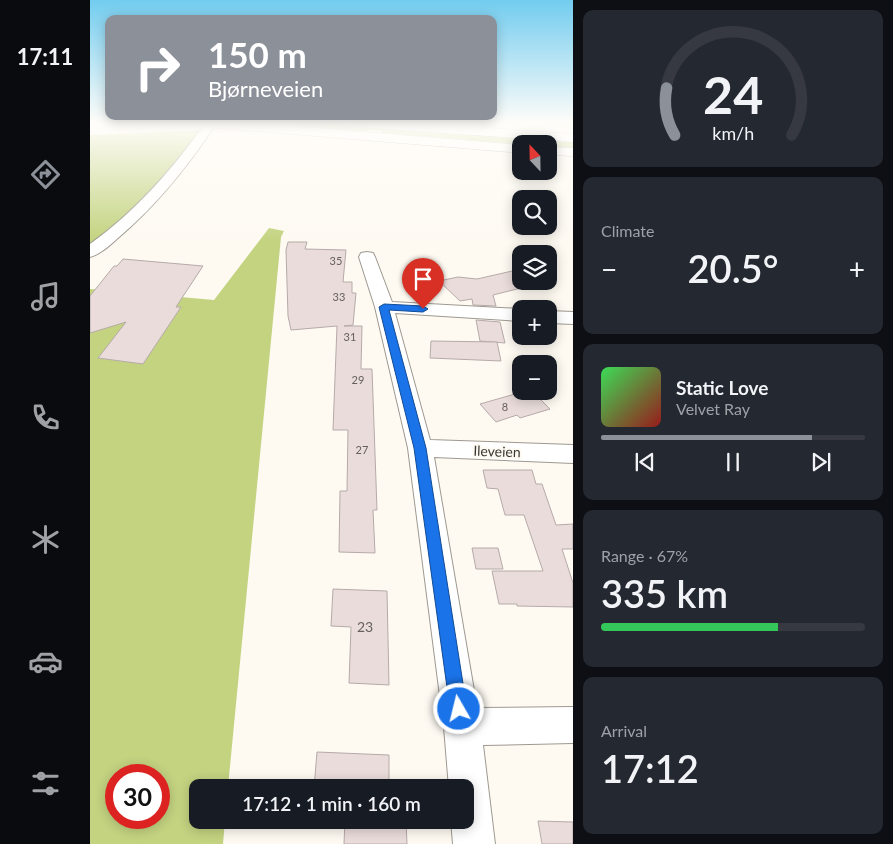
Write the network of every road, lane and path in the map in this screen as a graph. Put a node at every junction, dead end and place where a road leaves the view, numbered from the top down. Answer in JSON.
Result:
{"nodes":[{"id":1,"x":185,"y":161,"type":"edge"},
{"id":2,"x":90,"y":252,"type":"edge"},
{"id":3,"x":367,"y":257,"type":"dead end"},
{"id":4,"x":384,"y":307,"type":"junction"},
{"id":5,"x":512,"y":314,"type":"edge"},
{"id":6,"x":557,"y":317,"type":"edge"},
{"id":7,"x":573,"y":318,"type":"edge"},
{"id":8,"x":420,"y":448,"type":"junction"},
{"id":9,"x":573,"y":454,"type":"edge"},
{"id":10,"x":573,"y":725,"type":"edge"},
{"id":11,"x":462,"y":727,"type":"junction"},
{"id":12,"x":474,"y":844,"type":"edge"}],
"edges":[{"from":1,"to":2,"type":"street"},
{"from":3,"to":4,"type":"street"},
{"from":4,"to":5,"type":"street"},
{"from":4,"to":8,"type":"street"},
{"from":6,"to":7,"type":"street"},
{"from":8,"to":9,"type":"street","name":"Ileveien"},
{"from":8,"to":11,"type":"street"},
{"from":10,"to":11,"type":"street"},
{"from":11,"to":12,"type":"street"}]}
